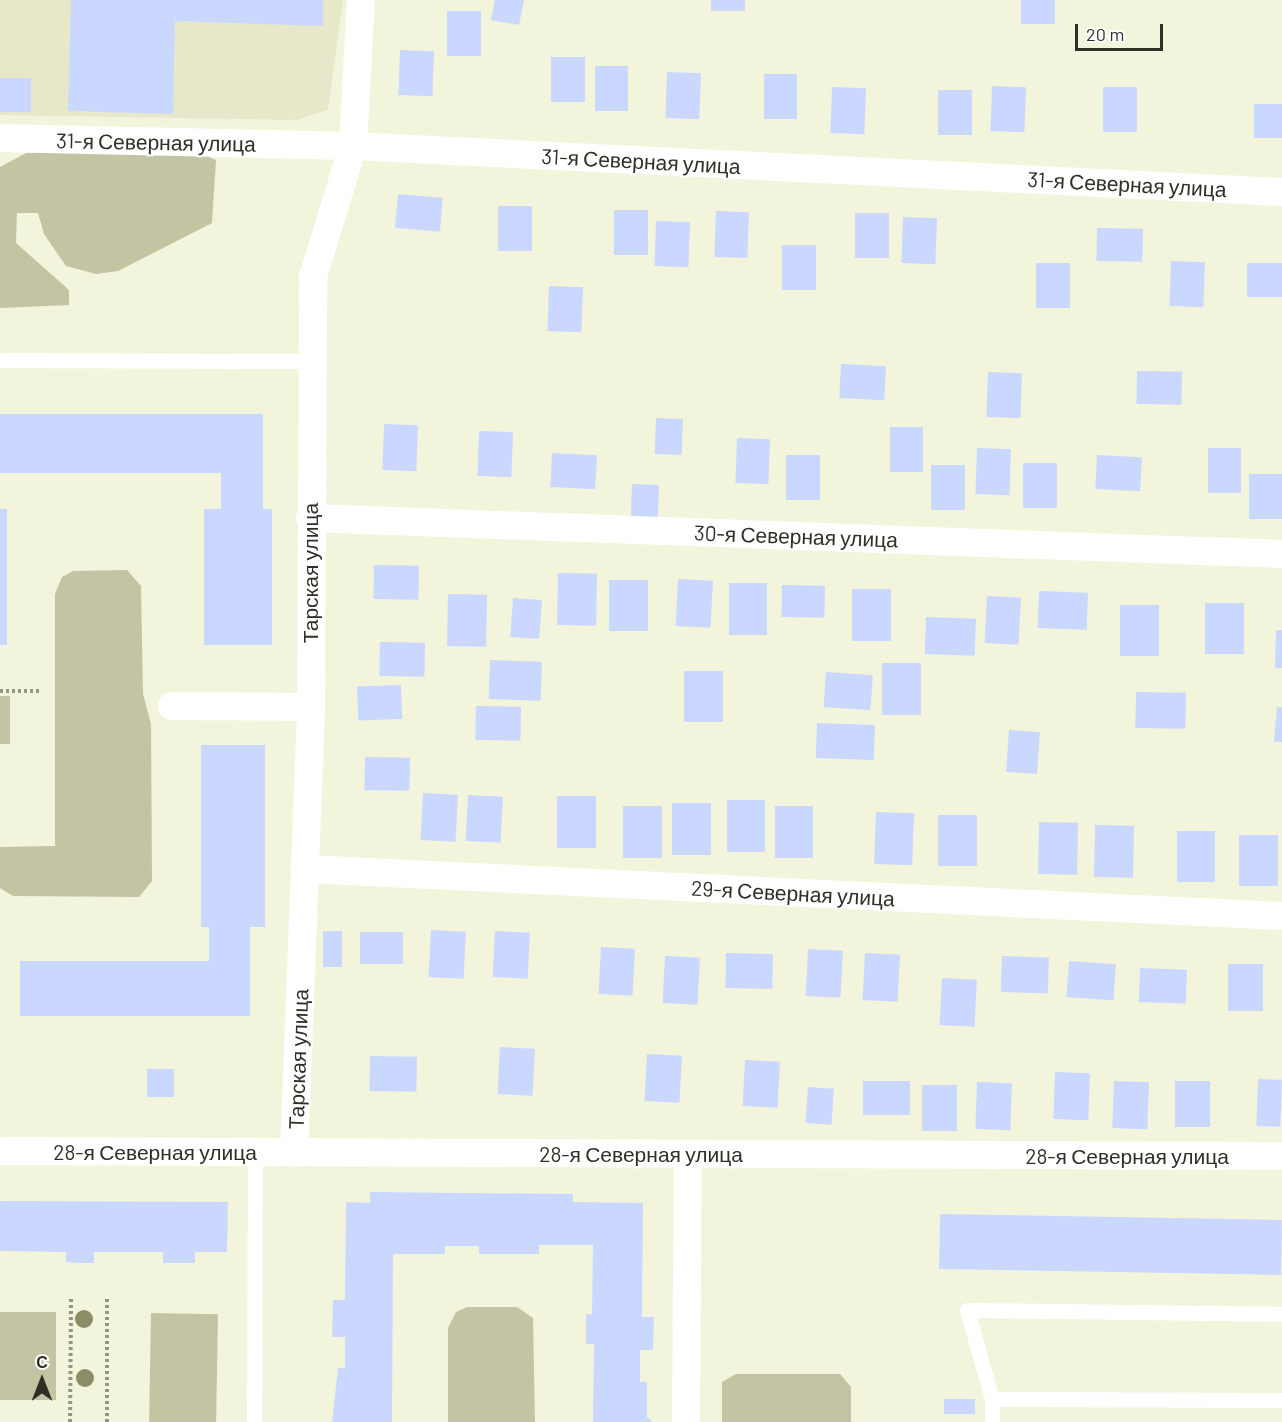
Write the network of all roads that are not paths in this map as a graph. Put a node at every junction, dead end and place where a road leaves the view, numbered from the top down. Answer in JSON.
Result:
{"nodes":[{"id":1,"x":361,"y":0,"type":"edge"},
{"id":2,"x":0,"y":138,"type":"edge"},
{"id":3,"x":353,"y":146,"type":"junction"},
{"id":4,"x":1282,"y":192,"type":"edge"},
{"id":5,"x":0,"y":360,"type":"edge"},
{"id":6,"x":309,"y":361,"type":"junction"},
{"id":7,"x":310,"y":518,"type":"junction"},
{"id":8,"x":1282,"y":554,"type":"edge"},
{"id":9,"x":172,"y":706,"type":"dead end"},
{"id":10,"x":311,"y":707,"type":"junction"},
{"id":11,"x":305,"y":869,"type":"junction"},
{"id":12,"x":1282,"y":916,"type":"edge"},
{"id":13,"x":0,"y":1151,"type":"edge"},
{"id":14,"x":255,"y":1153,"type":"junction"},
{"id":15,"x":294,"y":1153,"type":"junction"},
{"id":16,"x":688,"y":1155,"type":"junction"},
{"id":17,"x":1282,"y":1156,"type":"edge"},
{"id":18,"x":1282,"y":1314,"type":"edge"},
{"id":19,"x":993,"y":1399,"type":"junction"},
{"id":20,"x":1282,"y":1400,"type":"edge"},
{"id":21,"x":254,"y":1422,"type":"edge"},
{"id":22,"x":686,"y":1422,"type":"edge"},
{"id":23,"x":992,"y":1422,"type":"edge"}],
"edges":[{"from":1,"to":3,"type":"street","name":"Тарская улица"},
{"from":2,"to":3,"type":"street","name":"31-я Северная улица"},
{"from":3,"to":4,"type":"street","name":"31-я Северная улица"},
{"from":3,"to":6,"type":"street","name":"Тарская улица"},
{"from":5,"to":6,"type":"lane"},
{"from":6,"to":7,"type":"street","name":"Тарская улица"},
{"from":7,"to":8,"type":"street","name":"30-я Северная улица"},
{"from":7,"to":10,"type":"street","name":"Тарская улица"},
{"from":9,"to":10,"type":"street"},
{"from":10,"to":11,"type":"street","name":"Тарская улица"},
{"from":11,"to":12,"type":"street","name":"29-я Северная улица"},
{"from":11,"to":15,"type":"street","name":"Тарская улица"},
{"from":13,"to":14,"type":"street","name":"28-я Северная улица"},
{"from":14,"to":15,"type":"street","name":"28-я Северная улица"},
{"from":14,"to":21,"type":"lane"},
{"from":15,"to":16,"type":"street","name":"28-я Северная улица"},
{"from":16,"to":17,"type":"street","name":"28-я Северная улица"},
{"from":16,"to":22,"type":"street"},
{"from":18,"to":19,"type":"lane"},
{"from":19,"to":20,"type":"lane"},
{"from":19,"to":23,"type":"lane"}]}
